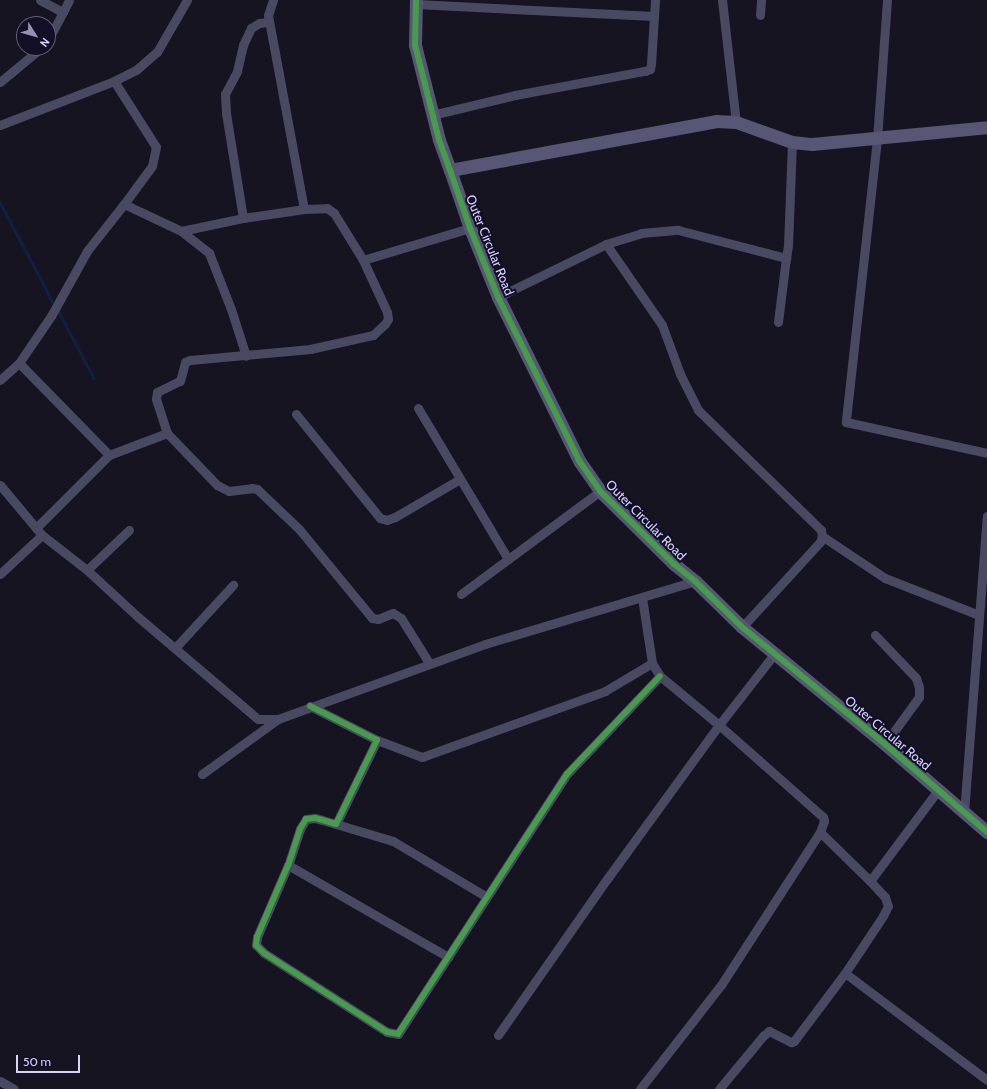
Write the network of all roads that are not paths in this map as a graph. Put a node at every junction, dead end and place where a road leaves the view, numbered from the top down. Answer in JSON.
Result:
{"nodes":[{"id":1,"x":40,"y":0,"type":"edge"},
{"id":2,"x":69,"y":0,"type":"edge"},
{"id":3,"x":187,"y":0,"type":"edge"},
{"id":4,"x":273,"y":0,"type":"edge"},
{"id":5,"x":655,"y":0,"type":"edge"},
{"id":6,"x":722,"y":0,"type":"edge"},
{"id":7,"x":761,"y":0,"type":"edge"},
{"id":8,"x":887,"y":0,"type":"edge"},
{"id":9,"x":416,"y":2,"type":"edge"},
{"id":10,"x":63,"y":12,"type":"junction"},
{"id":11,"x":760,"y":14,"type":"dead end"},
{"id":12,"x":654,"y":16,"type":"junction"},
{"id":13,"x":270,"y":22,"type":"junction"},
{"id":14,"x":56,"y":25,"type":"edge"},
{"id":15,"x":31,"y":56,"type":"edge"},
{"id":16,"x":114,"y":81,"type":"junction"},
{"id":17,"x":0,"y":82,"type":"edge"},
{"id":18,"x":432,"y":115,"type":"junction"},
{"id":19,"x":736,"y":122,"type":"junction"},
{"id":20,"x":0,"y":126,"type":"edge"},
{"id":21,"x":987,"y":127,"type":"edge"},
{"id":22,"x":877,"y":139,"type":"junction"},
{"id":23,"x":792,"y":142,"type":"junction"},
{"id":24,"x":450,"y":170,"type":"junction"},
{"id":25,"x":124,"y":204,"type":"junction"},
{"id":26,"x":304,"y":209,"type":"junction"},
{"id":27,"x":243,"y":218,"type":"junction"},
{"id":28,"x":470,"y":228,"type":"junction"},
{"id":29,"x":181,"y":231,"type":"junction"},
{"id":30,"x":606,"y":244,"type":"junction"},
{"id":31,"x":786,"y":258,"type":"junction"},
{"id":32,"x":363,"y":260,"type":"junction"},
{"id":33,"x":498,"y":297,"type":"junction"},
{"id":34,"x":778,"y":322,"type":"dead end"},
{"id":35,"x":246,"y":356,"type":"junction"},
{"id":36,"x":19,"y":363,"type":"junction"},
{"id":37,"x":0,"y":380,"type":"edge"},
{"id":38,"x":418,"y":408,"type":"dead end"},
{"id":39,"x":296,"y":414,"type":"dead end"},
{"id":40,"x":167,"y":433,"type":"junction"},
{"id":41,"x":987,"y":453,"type":"edge"},
{"id":42,"x":109,"y":455,"type":"junction"},
{"id":43,"x":460,"y":479,"type":"junction"},
{"id":44,"x":0,"y":485,"type":"edge"},
{"id":45,"x":600,"y":491,"type":"junction"},
{"id":46,"x":987,"y":516,"type":"edge"},
{"id":47,"x":129,"y":530,"type":"dead end"},
{"id":48,"x":39,"y":531,"type":"junction"},
{"id":49,"x":822,"y":536,"type":"junction"},
{"id":50,"x":986,"y":548,"type":"edge"},
{"id":51,"x":508,"y":559,"type":"junction"},
{"id":52,"x":87,"y":570,"type":"junction"},
{"id":53,"x":0,"y":574,"type":"edge"},
{"id":54,"x":695,"y":580,"type":"junction"},
{"id":55,"x":233,"y":585,"type":"dead end"},
{"id":56,"x":461,"y":594,"type":"dead end"},
{"id":57,"x":642,"y":598,"type":"junction"},
{"id":58,"x":981,"y":618,"type":"edge"},
{"id":59,"x":742,"y":627,"type":"junction"},
{"id":60,"x":875,"y":636,"type":"dead end"},
{"id":61,"x":175,"y":648,"type":"junction"},
{"id":62,"x":775,"y":652,"type":"junction"},
{"id":63,"x":429,"y":663,"type":"junction"},
{"id":64,"x":652,"y":663,"type":"junction"},
{"id":65,"x":660,"y":676,"type":"junction"},
{"id":66,"x":310,"y":706,"type":"junction"},
{"id":67,"x":278,"y":719,"type":"junction"},
{"id":68,"x":719,"y":725,"type":"junction"},
{"id":69,"x":377,"y":740,"type":"junction"},
{"id":70,"x":885,"y":744,"type":"junction"},
{"id":71,"x":202,"y":774,"type":"dead end"},
{"id":72,"x":938,"y":790,"type":"junction"},
{"id":73,"x":964,"y":812,"type":"junction"},
{"id":74,"x":336,"y":824,"type":"junction"},
{"id":75,"x":820,"y":832,"type":"junction"},
{"id":76,"x":987,"y":832,"type":"edge"},
{"id":77,"x":288,"y":865,"type":"junction"},
{"id":78,"x":870,"y":881,"type":"junction"},
{"id":79,"x":487,"y":897,"type":"junction"},
{"id":80,"x":448,"y":957,"type":"junction"},
{"id":81,"x":845,"y":973,"type":"junction"},
{"id":82,"x":498,"y":1035,"type":"dead end"},
{"id":83,"x":987,"y":1080,"type":"edge"},
{"id":84,"x":0,"y":1081,"type":"edge"},
{"id":85,"x":14,"y":1089,"type":"edge"},
{"id":86,"x":640,"y":1089,"type":"edge"},
{"id":87,"x":719,"y":1089,"type":"edge"}],
"edges":[{"from":1,"to":10,"type":"street"},
{"from":2,"to":10,"type":"street"},
{"from":3,"to":16,"type":"street"},
{"from":4,"to":13,"type":"street"},
{"from":5,"to":12,"type":"street"},
{"from":6,"to":19,"type":"street"},
{"from":7,"to":11,"type":"street"},
{"from":8,"to":22,"type":"street"},
{"from":9,"to":12,"type":"street"},
{"from":9,"to":18,"type":"street","name":"Outer Circular Road"},
{"from":10,"to":14,"type":"street"},
{"from":12,"to":18,"type":"street"},
{"from":13,"to":26,"type":"street"},
{"from":13,"to":27,"type":"street"},
{"from":15,"to":17,"type":"street"},
{"from":16,"to":20,"type":"street"},
{"from":16,"to":25,"type":"street"},
{"from":18,"to":24,"type":"street","name":"Outer Circular Road"},
{"from":19,"to":23,"type":"street"},
{"from":19,"to":24,"type":"street"},
{"from":21,"to":22,"type":"street"},
{"from":22,"to":23,"type":"street"},
{"from":22,"to":41,"type":"street"},
{"from":23,"to":31,"type":"street"},
{"from":24,"to":28,"type":"street","name":"Outer Circular Road"},
{"from":25,"to":29,"type":"street"},
{"from":25,"to":36,"type":"street"},
{"from":26,"to":27,"type":"street"},
{"from":26,"to":32,"type":"street"},
{"from":27,"to":29,"type":"street"},
{"from":28,"to":32,"type":"street"},
{"from":28,"to":33,"type":"street","name":"Outer Circular Road"},
{"from":29,"to":35,"type":"street"},
{"from":30,"to":31,"type":"street"},
{"from":30,"to":33,"type":"street"},
{"from":30,"to":49,"type":"street"},
{"from":31,"to":34,"type":"street"},
{"from":32,"to":35,"type":"street"},
{"from":33,"to":45,"type":"street","name":"Outer Circular Road"},
{"from":35,"to":40,"type":"street"},
{"from":36,"to":37,"type":"street"},
{"from":36,"to":42,"type":"street"},
{"from":38,"to":43,"type":"street"},
{"from":39,"to":43,"type":"street"},
{"from":40,"to":42,"type":"street"},
{"from":40,"to":63,"type":"street"},
{"from":42,"to":48,"type":"street"},
{"from":43,"to":51,"type":"street"},
{"from":44,"to":48,"type":"street"},
{"from":45,"to":51,"type":"street"},
{"from":45,"to":54,"type":"street","name":"Outer Circular Road"},
{"from":46,"to":50,"type":"street"},
{"from":47,"to":52,"type":"street"},
{"from":48,"to":52,"type":"street"},
{"from":48,"to":53,"type":"street"},
{"from":49,"to":58,"type":"street"},
{"from":49,"to":59,"type":"street"},
{"from":50,"to":58,"type":"street"},
{"from":51,"to":56,"type":"street"},
{"from":52,"to":61,"type":"street"},
{"from":54,"to":57,"type":"street"},
{"from":54,"to":59,"type":"street","name":"Outer Circular Road"},
{"from":55,"to":61,"type":"street"},
{"from":57,"to":63,"type":"street"},
{"from":57,"to":64,"type":"street"},
{"from":58,"to":73,"type":"street"},
{"from":59,"to":62,"type":"street","name":"Outer Circular Road"},
{"from":60,"to":70,"type":"street"},
{"from":61,"to":67,"type":"street"},
{"from":62,"to":68,"type":"street"},
{"from":62,"to":70,"type":"street","name":"Outer Circular Road"},
{"from":63,"to":66,"type":"street"},
{"from":64,"to":65,"type":"street"},
{"from":64,"to":69,"type":"street"},
{"from":65,"to":68,"type":"street"},
{"from":65,"to":79,"type":"street"},
{"from":66,"to":67,"type":"street"},
{"from":66,"to":69,"type":"street"},
{"from":67,"to":71,"type":"street"},
{"from":68,"to":75,"type":"street"},
{"from":68,"to":82,"type":"street"},
{"from":69,"to":74,"type":"street"},
{"from":70,"to":72,"type":"street","name":"Outer Circular Road"},
{"from":72,"to":73,"type":"street","name":"Outer Circular Road"},
{"from":72,"to":78,"type":"street"},
{"from":73,"to":76,"type":"street","name":"Outer Circular Road"},
{"from":74,"to":77,"type":"street"},
{"from":74,"to":79,"type":"street"},
{"from":75,"to":78,"type":"street"},
{"from":75,"to":86,"type":"street"},
{"from":77,"to":80,"type":"street"},
{"from":77,"to":80,"type":"street"},
{"from":78,"to":81,"type":"street"},
{"from":79,"to":80,"type":"street"},
{"from":81,"to":83,"type":"street"},
{"from":81,"to":87,"type":"street"},
{"from":84,"to":85,"type":"street"}]}
